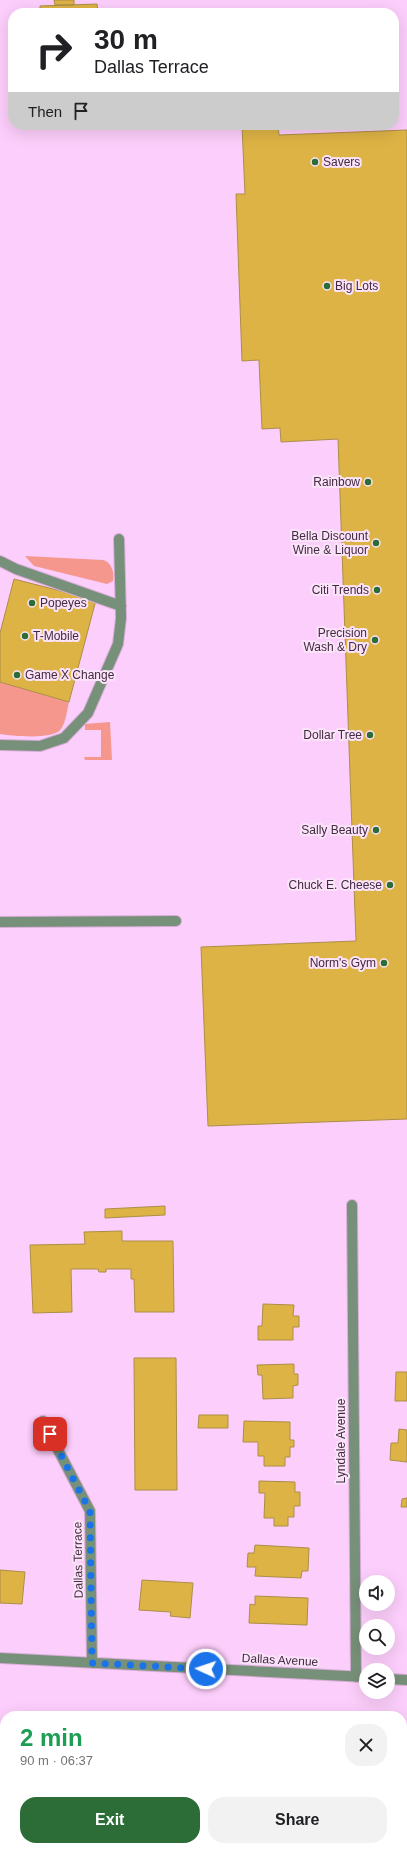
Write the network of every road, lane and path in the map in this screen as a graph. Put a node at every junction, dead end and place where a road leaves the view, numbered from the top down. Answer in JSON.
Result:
{"nodes":[{"id":1,"x":120,"y":539,"type":"dead end"},
{"id":2,"x":0,"y":561,"type":"edge"},
{"id":3,"x":121,"y":606,"type":"junction"},
{"id":4,"x":0,"y":745,"type":"edge"},
{"id":5,"x":176,"y":921,"type":"dead end"},
{"id":6,"x":0,"y":922,"type":"edge"},
{"id":7,"x":352,"y":1205,"type":"dead end"},
{"id":8,"x":43,"y":1420,"type":"dead end"},
{"id":9,"x":0,"y":1658,"type":"edge"},
{"id":10,"x":92,"y":1663,"type":"junction"},
{"id":11,"x":356,"y":1677,"type":"junction"},
{"id":12,"x":359,"y":1677,"type":"edge"},
{"id":13,"x":395,"y":1679,"type":"edge"},
{"id":14,"x":407,"y":1680,"type":"edge"}],
"edges":[{"from":1,"to":3,"type":"street"},
{"from":2,"to":3,"type":"street"},
{"from":3,"to":4,"type":"street"},
{"from":5,"to":6,"type":"street"},
{"from":7,"to":11,"type":"street","name":"Lyndale Avenue"},
{"from":8,"to":10,"type":"street","name":"Dallas Terrace"},
{"from":9,"to":10,"type":"street","name":"Dallas Avenue"},
{"from":10,"to":11,"type":"street","name":"Dallas Avenue"},
{"from":11,"to":12,"type":"street","name":"Dallas Avenue"},
{"from":13,"to":14,"type":"street"}]}
